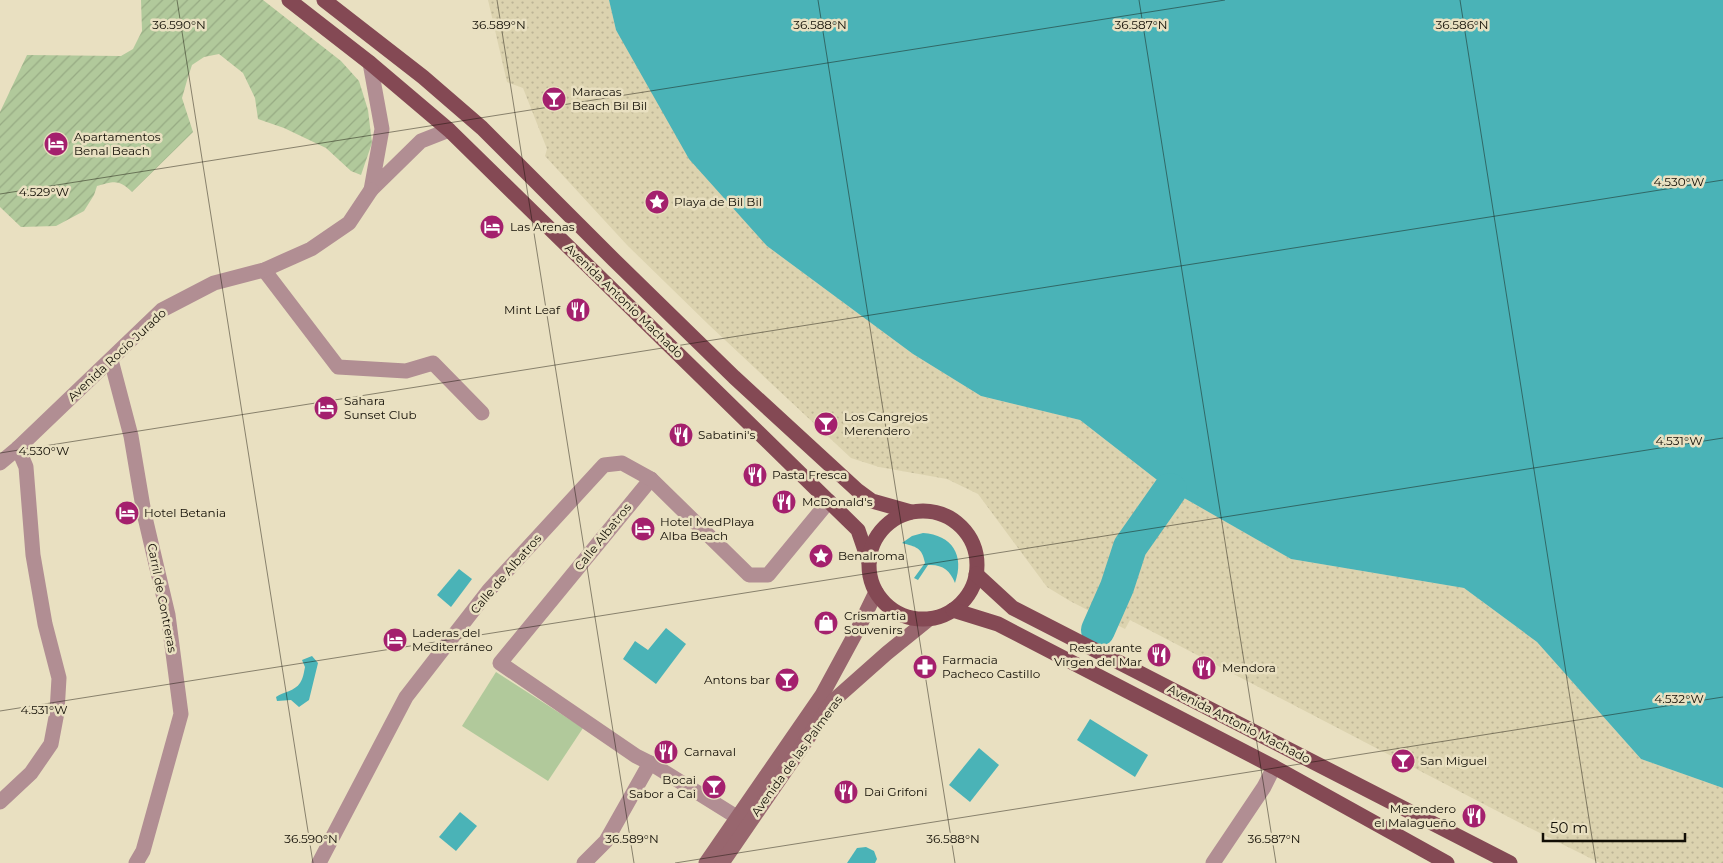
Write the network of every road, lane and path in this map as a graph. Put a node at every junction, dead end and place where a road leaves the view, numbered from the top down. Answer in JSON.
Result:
{"nodes":[{"id":1,"x":289,"y":0,"type":"edge"},
{"id":2,"x":324,"y":0,"type":"edge"},
{"id":3,"x":370,"y":63,"type":"junction"},
{"id":4,"x":449,"y":130,"type":"junction"},
{"id":5,"x":371,"y":190,"type":"junction"},
{"id":6,"x":264,"y":270,"type":"junction"},
{"id":7,"x":111,"y":360,"type":"junction"},
{"id":8,"x":482,"y":413,"type":"dead end"},
{"id":9,"x":18,"y":448,"type":"junction"},
{"id":10,"x":0,"y":463,"type":"edge"},
{"id":11,"x":651,"y":479,"type":"junction"},
{"id":12,"x":829,"y":501,"type":"junction"},
{"id":13,"x":911,"y":512,"type":"junction"},
{"id":14,"x":869,"y":562,"type":"junction"},
{"id":15,"x":976,"y":574,"type":"junction"},
{"id":16,"x":876,"y":592,"type":"junction"},
{"id":17,"x":953,"y":610,"type":"junction"},
{"id":18,"x":929,"y":619,"type":"junction"},
{"id":19,"x":650,"y":764,"type":"junction"},
{"id":20,"x":1274,"y":767,"type":"junction"},
{"id":21,"x":0,"y":802,"type":"edge"},
{"id":22,"x":742,"y":821,"type":"junction"},
{"id":23,"x":136,"y":863,"type":"edge"},
{"id":24,"x":319,"y":863,"type":"edge"},
{"id":25,"x":584,"y":863,"type":"edge"},
{"id":26,"x":706,"y":863,"type":"edge"},
{"id":27,"x":722,"y":863,"type":"edge"},
{"id":28,"x":1213,"y":863,"type":"edge"},
{"id":29,"x":1447,"y":863,"type":"edge"},
{"id":30,"x":1510,"y":863,"type":"edge"}],
"edges":[{"from":1,"to":3,"type":"main road","name":"Avenida Antonio Machado"},
{"from":2,"to":13,"type":"main road","name":"Avenida Antonio Machado"},
{"from":3,"to":4,"type":"main road","name":"Avenida Antonio Machado"},
{"from":3,"to":5,"type":"street","name":"Avenida Rocío Jurado"},
{"from":4,"to":5,"type":"street","name":"Avenida Rocío Jurado"},
{"from":4,"to":12,"type":"main road","name":"Avenida Antonio Machado"},
{"from":5,"to":6,"type":"street","name":"Avenida Rocío Jurado"},
{"from":6,"to":7,"type":"street","name":"Avenida Rocío Jurado"},
{"from":6,"to":8,"type":"street"},
{"from":7,"to":9,"type":"street","name":"Avenida Rocío Jurado"},
{"from":7,"to":23,"type":"street","name":"Carril de Contreras"},
{"from":9,"to":10,"type":"street","name":"Avenida Rocío Jurado"},
{"from":9,"to":21,"type":"street"},
{"from":11,"to":12,"type":"street"},
{"from":11,"to":19,"type":"street","name":"Calle Albatros"},
{"from":11,"to":24,"type":"street","name":"Calle de Albatros"},
{"from":12,"to":14,"type":"main road","name":"Avenida Antonio Machado"},
{"from":13,"to":14,"type":"main road"},
{"from":13,"to":15,"type":"main road"},
{"from":14,"to":16,"type":"main road"},
{"from":15,"to":17,"type":"main road"},
{"from":15,"to":30,"type":"main road","name":"Avenida Antonio Machado"},
{"from":16,"to":18,"type":"main road"},
{"from":16,"to":22,"type":"street","name":"Avenida de las Palmeras"},
{"from":17,"to":18,"type":"main road"},
{"from":17,"to":20,"type":"main road","name":"Avenida Antonio Machado"},
{"from":18,"to":22,"type":"street","name":"Avenida de las Palmeras"},
{"from":19,"to":22,"type":"street"},
{"from":19,"to":25,"type":"street"},
{"from":20,"to":28,"type":"street"},
{"from":20,"to":29,"type":"main road","name":"Avenida Antonio Machado"},
{"from":22,"to":26,"type":"street","name":"Avenida de las Palmeras"},
{"from":22,"to":27,"type":"street","name":"Avenida de las Palmeras"}]}
